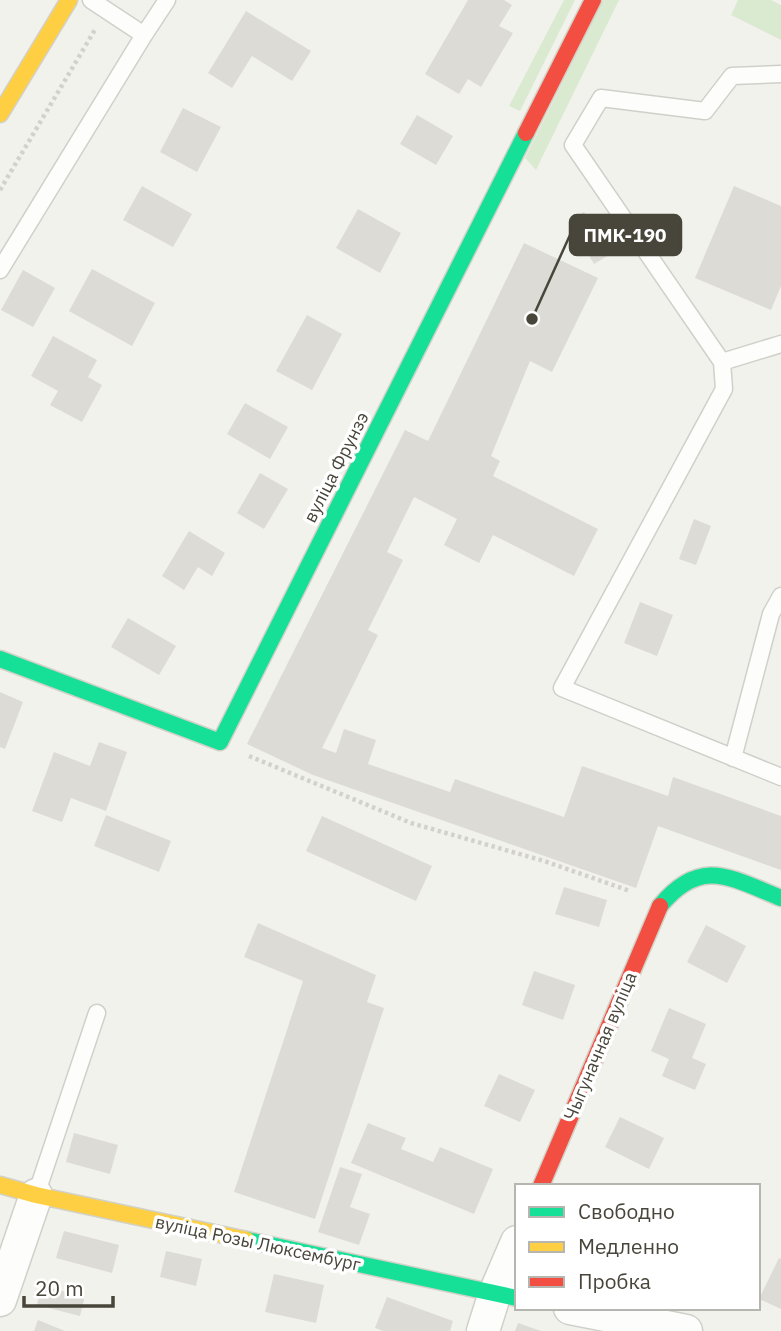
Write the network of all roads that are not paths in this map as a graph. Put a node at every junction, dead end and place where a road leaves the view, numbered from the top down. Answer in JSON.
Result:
{"nodes":[{"id":1,"x":69,"y":0,"type":"edge"},
{"id":2,"x":91,"y":0,"type":"edge"},
{"id":3,"x":167,"y":0,"type":"edge"},
{"id":4,"x":593,"y":0,"type":"edge"},
{"id":5,"x":144,"y":35,"type":"junction"},
{"id":6,"x":781,"y":74,"type":"edge"},
{"id":7,"x":0,"y":114,"type":"edge"},
{"id":8,"x":0,"y":270,"type":"edge"},
{"id":9,"x":781,"y":344,"type":"edge"},
{"id":10,"x":722,"y":362,"type":"junction"},
{"id":11,"x":781,"y":596,"type":"edge"},
{"id":12,"x":0,"y":659,"type":"edge"},
{"id":13,"x":733,"y":758,"type":"junction"},
{"id":14,"x":781,"y":777,"type":"edge"},
{"id":15,"x":781,"y":898,"type":"edge"},
{"id":16,"x":97,"y":1013,"type":"dead end"},
{"id":17,"x":542,"y":1184,"type":"edge"},
{"id":18,"x":0,"y":1185,"type":"edge"},
{"id":19,"x":36,"y":1195,"type":"junction"},
{"id":20,"x":515,"y":1252,"type":"edge"},
{"id":21,"x":506,"y":1296,"type":"edge"},
{"id":22,"x":0,"y":1300,"type":"edge"},
{"id":23,"x":580,"y":1310,"type":"edge"},
{"id":24,"x":483,"y":1331,"type":"edge"},
{"id":25,"x":685,"y":1331,"type":"edge"}],
"edges":[{"from":1,"to":7,"type":"street"},
{"from":2,"to":5,"type":"lane"},
{"from":3,"to":5,"type":"lane"},
{"from":4,"to":12,"type":"street","name":"вуліца Фрунзэ"},
{"from":5,"to":8,"type":"lane"},
{"from":6,"to":10,"type":"lane"},
{"from":9,"to":10,"type":"lane"},
{"from":10,"to":13,"type":"lane"},
{"from":11,"to":13,"type":"lane"},
{"from":13,"to":14,"type":"lane"},
{"from":15,"to":17,"type":"street","name":"Чыгуначная вуліца"},
{"from":16,"to":19,"type":"lane"},
{"from":18,"to":19,"type":"street","name":"вуліца Розы Люксембург"},
{"from":19,"to":21,"type":"street","name":"вуліца Розы Люксембург"},
{"from":19,"to":22,"type":"street"},
{"from":20,"to":21,"type":"street"},
{"from":21,"to":24,"type":"street"},
{"from":23,"to":25,"type":"street"}]}
